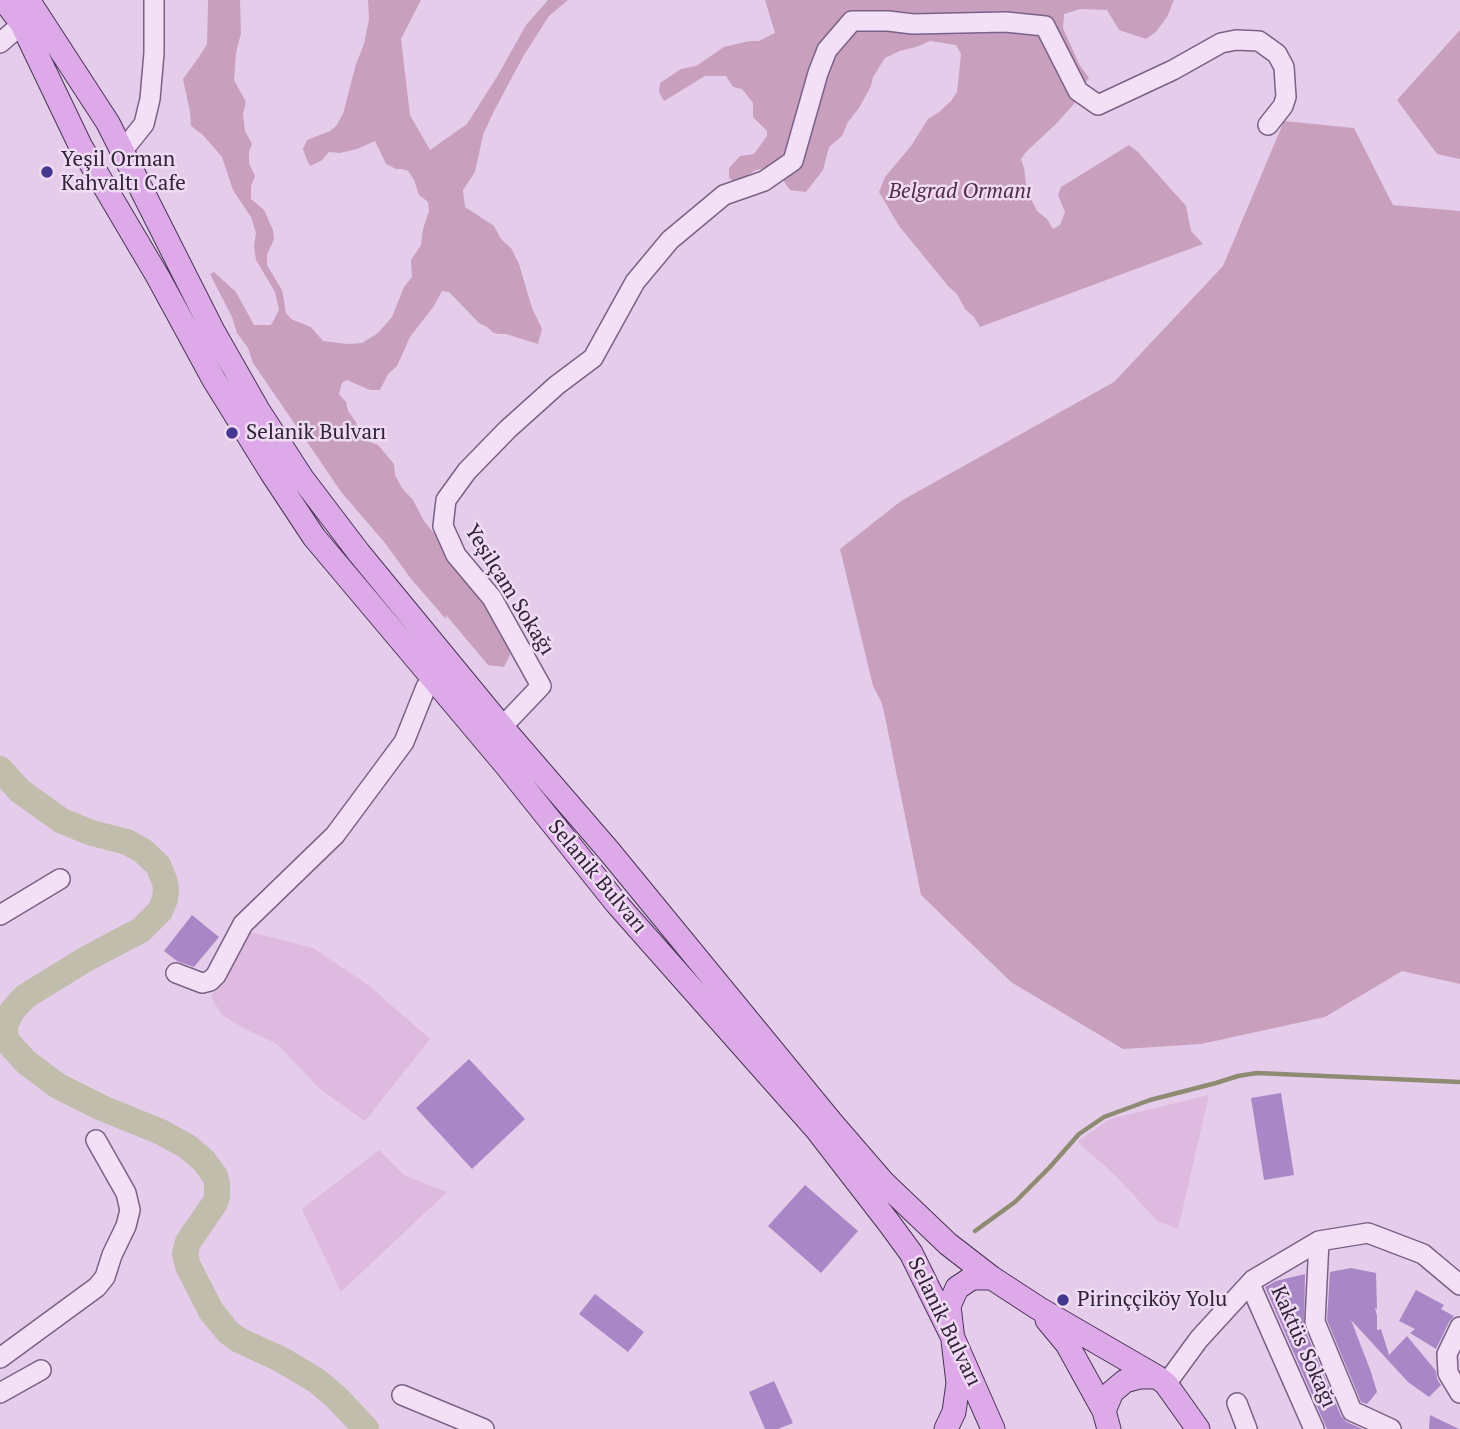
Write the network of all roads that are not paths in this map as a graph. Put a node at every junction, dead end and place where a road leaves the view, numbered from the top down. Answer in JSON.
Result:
{"nodes":[{"id":1,"x":4,"y":0,"type":"edge"},
{"id":2,"x":28,"y":0,"type":"edge"},
{"id":3,"x":154,"y":0,"type":"edge"},
{"id":4,"x":22,"y":24,"type":"junction"},
{"id":5,"x":0,"y":43,"type":"edge"},
{"id":6,"x":1268,"y":125,"type":"dead end"},
{"id":7,"x":121,"y":149,"type":"junction"},
{"id":8,"x":434,"y":680,"type":"junction"},
{"id":9,"x":502,"y":727,"type":"junction"},
{"id":10,"x":60,"y":878,"type":"dead end"},
{"id":11,"x":0,"y":915,"type":"edge"},
{"id":12,"x":176,"y":973,"type":"dead end"},
{"id":13,"x":96,"y":1140,"type":"dead end"},
{"id":14,"x":1319,"y":1241,"type":"junction"},
{"id":15,"x":992,"y":1278,"type":"junction"},
{"id":16,"x":1250,"y":1284,"type":"junction"},
{"id":17,"x":1460,"y":1285,"type":"edge"},
{"id":18,"x":1038,"y":1308,"type":"junction"},
{"id":19,"x":1460,"y":1326,"type":"edge"},
{"id":20,"x":953,"y":1338,"type":"junction"},
{"id":21,"x":0,"y":1358,"type":"edge"},
{"id":22,"x":41,"y":1370,"type":"dead end"},
{"id":23,"x":1162,"y":1380,"type":"junction"},
{"id":24,"x":0,"y":1393,"type":"edge"},
{"id":25,"x":1460,"y":1394,"type":"edge"},
{"id":26,"x":402,"y":1395,"type":"dead end"},
{"id":27,"x":1237,"y":1403,"type":"dead end"},
{"id":28,"x":1106,"y":1420,"type":"edge"},
{"id":29,"x":484,"y":1429,"type":"edge"},
{"id":30,"x":946,"y":1429,"type":"edge"},
{"id":31,"x":993,"y":1429,"type":"edge"},
{"id":32,"x":1198,"y":1429,"type":"edge"},
{"id":33,"x":1247,"y":1429,"type":"edge"},
{"id":34,"x":1314,"y":1429,"type":"edge"},
{"id":35,"x":1391,"y":1429,"type":"edge"}],
"edges":[{"from":1,"to":4,"type":"main road","name":"Selanik Bulvarı"},
{"from":2,"to":7,"type":"main road","name":"Selanik Bulvarı"},
{"from":3,"to":7,"type":"street"},
{"from":4,"to":5,"type":"street"},
{"from":4,"to":8,"type":"main road","name":"Selanik Bulvarı"},
{"from":6,"to":9,"type":"street","name":"Yeşilçam Sokağı"},
{"from":7,"to":9,"type":"main road","name":"Selanik Bulvarı"},
{"from":8,"to":12,"type":"street"},
{"from":8,"to":20,"type":"main road","name":"Selanik Bulvarı"},
{"from":9,"to":15,"type":"main road","name":"Selanik Bulvarı"},
{"from":10,"to":11,"type":"street"},
{"from":13,"to":21,"type":"street"},
{"from":14,"to":16,"type":"street"},
{"from":14,"to":17,"type":"street"},
{"from":14,"to":35,"type":"street"},
{"from":15,"to":18,"type":"main road","name":"Selanik Bulvarı"},
{"from":15,"to":20,"type":"main road"},
{"from":16,"to":23,"type":"street"},
{"from":16,"to":34,"type":"street","name":"Kaktüs Sokağı"},
{"from":18,"to":23,"type":"main road","name":"Selanik Bulvarı"},
{"from":18,"to":28,"type":"main road"},
{"from":19,"to":25,"type":"street"},
{"from":20,"to":30,"type":"main road"},
{"from":20,"to":31,"type":"main road","name":"Selanik Bulvarı"},
{"from":22,"to":24,"type":"street"},
{"from":23,"to":28,"type":"main road"},
{"from":23,"to":32,"type":"main road"},
{"from":26,"to":29,"type":"street"},
{"from":27,"to":33,"type":"street"}]}
